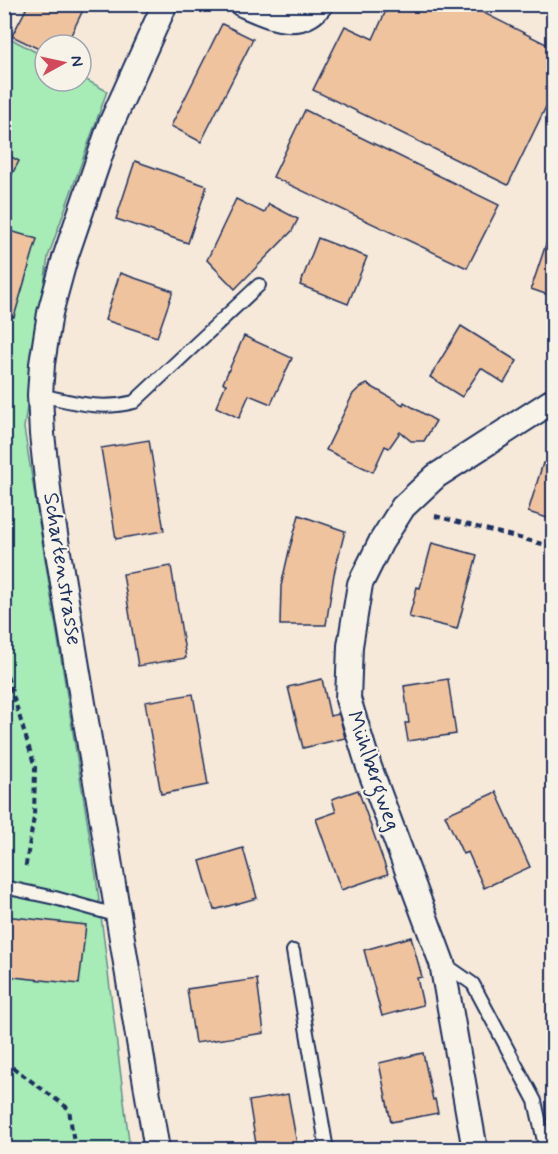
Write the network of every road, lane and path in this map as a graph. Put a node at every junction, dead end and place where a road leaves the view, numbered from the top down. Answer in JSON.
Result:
{"nodes":[{"id":1,"x":165,"y":4,"type":"edge"},
{"id":2,"x":242,"y":4,"type":"edge"},
{"id":3,"x":321,"y":4,"type":"edge"},
{"id":4,"x":259,"y":285,"type":"dead end"},
{"id":5,"x":40,"y":395,"type":"junction"},
{"id":6,"x":554,"y":400,"type":"edge"},
{"id":7,"x":403,"y":507,"type":"junction"},
{"id":8,"x":554,"y":547,"type":"edge"},
{"id":9,"x":4,"y":666,"type":"edge"},
{"id":10,"x":4,"y":887,"type":"edge"},
{"id":11,"x":21,"y":890,"type":"junction"},
{"id":12,"x":119,"y":916,"type":"junction"},
{"id":13,"x":293,"y":951,"type":"dead end"},
{"id":14,"x":442,"y":963,"type":"junction"},
{"id":15,"x":4,"y":1061,"type":"edge"},
{"id":16,"x":75,"y":1149,"type":"edge"},
{"id":17,"x":157,"y":1149,"type":"edge"},
{"id":18,"x":327,"y":1149,"type":"edge"},
{"id":19,"x":475,"y":1149,"type":"edge"},
{"id":20,"x":546,"y":1149,"type":"edge"}],
"edges":[{"from":1,"to":5,"type":"street","name":"Schartenstrasse"},
{"from":2,"to":3,"type":"street"},
{"from":4,"to":5,"type":"lane"},
{"from":5,"to":12,"type":"street","name":"Schartenstrasse"},
{"from":6,"to":7,"type":"street","name":"Mühlbergweg"},
{"from":7,"to":8,"type":"path"},
{"from":7,"to":14,"type":"street","name":"Mühlbergweg"},
{"from":9,"to":11,"type":"path"},
{"from":10,"to":11,"type":"lane"},
{"from":11,"to":12,"type":"lane"},
{"from":12,"to":17,"type":"street","name":"Schartenstrasse"},
{"from":13,"to":18,"type":"lane"},
{"from":14,"to":19,"type":"street","name":"Mühlbergweg"},
{"from":14,"to":20,"type":"lane"},
{"from":15,"to":16,"type":"path"}]}
